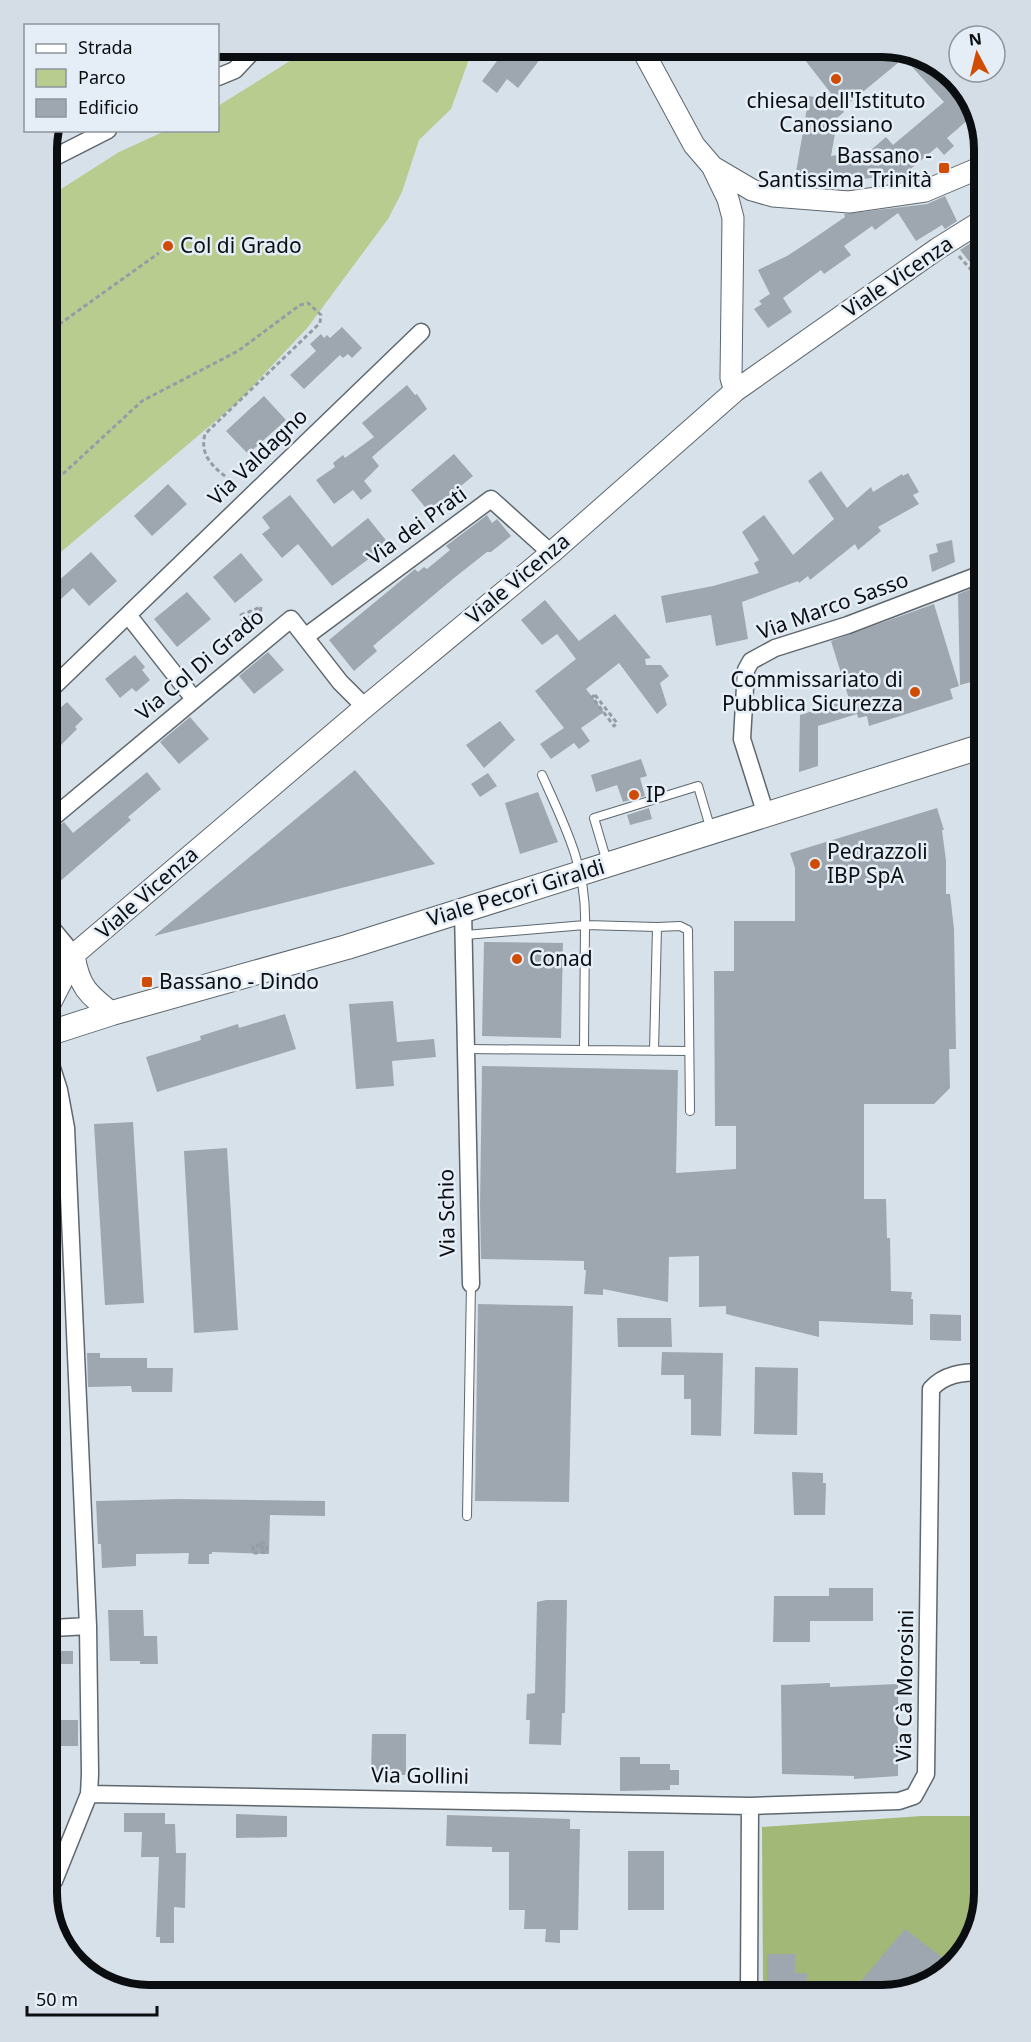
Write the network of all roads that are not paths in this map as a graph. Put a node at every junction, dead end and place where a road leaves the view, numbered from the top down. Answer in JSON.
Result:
{"nodes":[{"id":1,"x":247,"y":57,"type":"edge"},
{"id":2,"x":646,"y":57,"type":"edge"},
{"id":3,"x":219,"y":77,"type":"edge"},
{"id":4,"x":104,"y":132,"type":"edge"},
{"id":5,"x":57,"y":156,"type":"edge"},
{"id":6,"x":712,"y":166,"type":"junction"},
{"id":7,"x":974,"y":170,"type":"edge"},
{"id":8,"x":773,"y":196,"type":"junction"},
{"id":9,"x":733,"y":218,"type":"junction"},
{"id":10,"x":974,"y":226,"type":"edge"},
{"id":11,"x":420,"y":332,"type":"dead end"},
{"id":12,"x":735,"y":391,"type":"junction"},
{"id":13,"x":551,"y":553,"type":"junction"},
{"id":14,"x":974,"y":575,"type":"edge"},
{"id":15,"x":128,"y":615,"type":"junction"},
{"id":16,"x":305,"y":637,"type":"junction"},
{"id":17,"x":57,"y":683,"type":"edge"},
{"id":18,"x":194,"y":699,"type":"junction"},
{"id":19,"x":365,"y":707,"type":"junction"},
{"id":20,"x":974,"y":749,"type":"edge"},
{"id":21,"x":542,"y":775,"type":"dead end"},
{"id":22,"x":57,"y":813,"type":"edge"},
{"id":23,"x":766,"y":815,"type":"junction"},
{"id":24,"x":712,"y":833,"type":"junction"},
{"id":25,"x":608,"y":865,"type":"junction"},
{"id":26,"x":581,"y":873,"type":"junction"},
{"id":27,"x":463,"y":909,"type":"junction"},
{"id":28,"x":585,"y":925,"type":"junction"},
{"id":29,"x":657,"y":927,"type":"junction"},
{"id":30,"x":57,"y":934,"type":"edge"},
{"id":31,"x":465,"y":935,"type":"junction"},
{"id":32,"x":74,"y":955,"type":"junction"},
{"id":33,"x":57,"y":969,"type":"edge"},
{"id":34,"x":57,"y":990,"type":"edge"},
{"id":35,"x":112,"y":1013,"type":"junction"},
{"id":36,"x":57,"y":1031,"type":"edge"},
{"id":37,"x":467,"y":1049,"type":"junction"},
{"id":38,"x":584,"y":1049,"type":"junction"},
{"id":39,"x":654,"y":1051,"type":"junction"},
{"id":40,"x":689,"y":1051,"type":"junction"},
{"id":41,"x":57,"y":1084,"type":"edge"},
{"id":42,"x":690,"y":1111,"type":"dead end"},
{"id":43,"x":471,"y":1284,"type":"joint"},
{"id":44,"x":974,"y":1372,"type":"edge"},
{"id":45,"x":467,"y":1516,"type":"dead end"},
{"id":46,"x":88,"y":1626,"type":"junction"},
{"id":47,"x":57,"y":1628,"type":"edge"},
{"id":48,"x":88,"y":1794,"type":"junction"},
{"id":49,"x":750,"y":1806,"type":"junction"},
{"id":50,"x":57,"y":1873,"type":"edge"},
{"id":51,"x":749,"y":1985,"type":"edge"}],
"edges":[{"from":1,"to":3,"type":"street"},
{"from":2,"to":6,"type":"street"},
{"from":4,"to":5,"type":"street"},
{"from":6,"to":8,"type":"street"},
{"from":6,"to":9,"type":"street"},
{"from":7,"to":8,"type":"street"},
{"from":8,"to":9,"type":"street"},
{"from":9,"to":12,"type":"street"},
{"from":10,"to":12,"type":"street","name":"Viale Vicenza"},
{"from":11,"to":15,"type":"street","name":"Via Valdagno"},
{"from":12,"to":13,"type":"street","name":"Viale Vicenza"},
{"from":13,"to":16,"type":"street","name":"Via dei Prati"},
{"from":13,"to":19,"type":"street","name":"Viale Vicenza"},
{"from":14,"to":23,"type":"street","name":"Via Marco Sasso"},
{"from":15,"to":17,"type":"street","name":"Via Valdagno"},
{"from":15,"to":18,"type":"street"},
{"from":16,"to":18,"type":"street","name":"Via Col Di Grado"},
{"from":16,"to":19,"type":"street","name":"Via Col Di Grado"},
{"from":18,"to":22,"type":"street","name":"Via Col Di Grado"},
{"from":19,"to":32,"type":"street","name":"Viale Vicenza"},
{"from":20,"to":23,"type":"main road","name":"Viale Pecori Giraldi"},
{"from":21,"to":26,"type":"lane"},
{"from":23,"to":24,"type":"main road","name":"Viale Pecori Giraldi"},
{"from":24,"to":25,"type":"main road","name":"Viale Pecori Giraldi"},
{"from":24,"to":25,"type":"lane"},
{"from":25,"to":26,"type":"main road","name":"Viale Pecori Giraldi"},
{"from":26,"to":27,"type":"main road","name":"Viale Pecori Giraldi"},
{"from":26,"to":28,"type":"lane"},
{"from":27,"to":31,"type":"street","name":"Via Schio"},
{"from":27,"to":35,"type":"main road","name":"Viale Pecori Giraldi"},
{"from":28,"to":29,"type":"lane"},
{"from":28,"to":31,"type":"lane"},
{"from":28,"to":38,"type":"lane"},
{"from":29,"to":39,"type":"lane"},
{"from":29,"to":40,"type":"lane"},
{"from":30,"to":32,"type":"street"},
{"from":31,"to":37,"type":"street","name":"Via Schio"},
{"from":32,"to":33,"type":"street","name":"Viale Vicenza"},
{"from":32,"to":34,"type":"street"},
{"from":32,"to":35,"type":"street"},
{"from":35,"to":36,"type":"main road","name":"Viale Pecori Giraldi"},
{"from":37,"to":38,"type":"lane"},
{"from":37,"to":43,"type":"street","name":"Via Schio"},
{"from":38,"to":39,"type":"lane"},
{"from":39,"to":40,"type":"lane"},
{"from":40,"to":42,"type":"lane"},
{"from":41,"to":46,"type":"street"},
{"from":43,"to":45,"type":"lane","name":"Via Schio"},
{"from":44,"to":49,"type":"street","name":"Via Cà Morosini"},
{"from":46,"to":47,"type":"street"},
{"from":46,"to":48,"type":"street"},
{"from":48,"to":49,"type":"street","name":"Via Gollini"},
{"from":48,"to":50,"type":"street"},
{"from":49,"to":51,"type":"street"}]}
